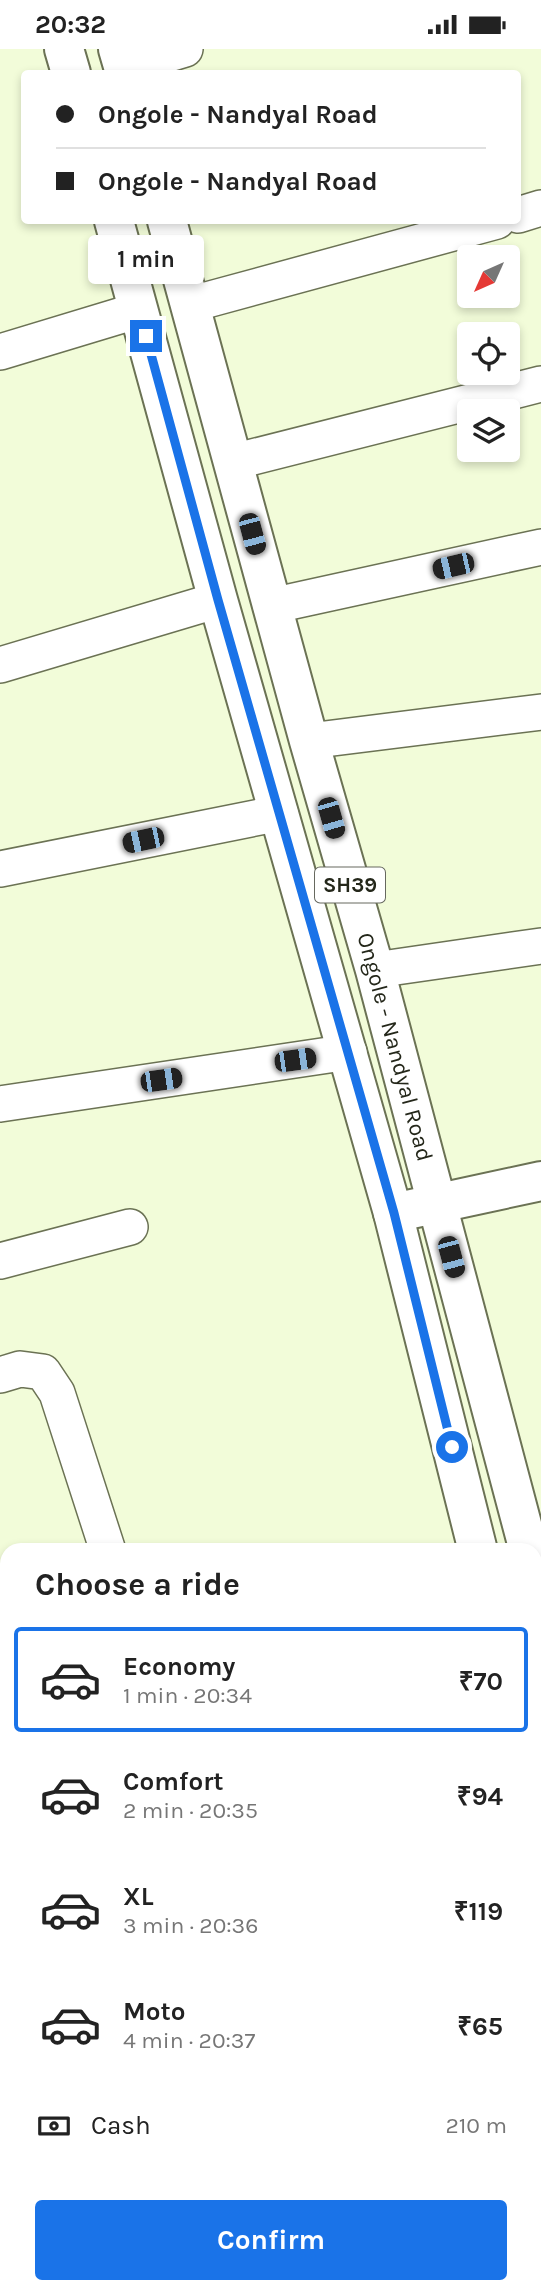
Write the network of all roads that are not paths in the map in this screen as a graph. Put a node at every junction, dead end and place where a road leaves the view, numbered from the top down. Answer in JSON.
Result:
{"nodes":[{"id":1,"x":64,"y":49,"type":"edge"},
{"id":2,"x":185,"y":49,"type":"edge"},
{"id":3,"x":122,"y":63,"type":"edge"},
{"id":4,"x":70,"y":70,"type":"edge"},
{"id":5,"x":541,"y":208,"type":"edge"},
{"id":6,"x":521,"y":214,"type":"edge"},
{"id":7,"x":115,"y":224,"type":"edge"},
{"id":8,"x":486,"y":224,"type":"edge"},
{"id":9,"x":172,"y":235,"type":"edge"},
{"id":10,"x":126,"y":264,"type":"junction"},
{"id":11,"x":191,"y":304,"type":"junction"},
{"id":12,"x":139,"y":310,"type":"junction"},
{"id":13,"x":0,"y":352,"type":"edge"},
{"id":14,"x":541,"y":384,"type":"edge"},
{"id":15,"x":233,"y":462,"type":"junction"},
{"id":16,"x":541,"y":547,"type":"edge"},
{"id":17,"x":218,"y":600,"type":"junction"},
{"id":18,"x":271,"y":606,"type":"junction"},
{"id":19,"x":0,"y":665,"type":"edge"},
{"id":20,"x":541,"y":712,"type":"edge"},
{"id":21,"x":309,"y":741,"type":"junction"},
{"id":22,"x":280,"y":813,"type":"junction"},
{"id":23,"x":0,"y":869,"type":"edge"},
{"id":24,"x":541,"y":946,"type":"edge"},
{"id":25,"x":375,"y":970,"type":"junction"},
{"id":26,"x":349,"y":1052,"type":"junction"},
{"id":27,"x":0,"y":1104,"type":"edge"},
{"id":28,"x":541,"y":1181,"type":"edge"},
{"id":29,"x":436,"y":1203,"type":"junction"},
{"id":30,"x":394,"y":1213,"type":"junction"},
{"id":31,"x":130,"y":1227,"type":"dead end"},
{"id":32,"x":0,"y":1261,"type":"edge"},
{"id":33,"x":0,"y":1375,"type":"edge"},
{"id":34,"x":105,"y":1543,"type":"edge"},
{"id":35,"x":476,"y":1543,"type":"edge"},
{"id":36,"x":527,"y":1543,"type":"edge"}],
"edges":[{"from":1,"to":4,"type":"main road"},
{"from":2,"to":3,"type":"street"},
{"from":5,"to":6,"type":"street"},
{"from":7,"to":10,"type":"main road","name":"Ongole - Nandyal Road","number":"SH39"},
{"from":8,"to":11,"type":"street"},
{"from":9,"to":10,"type":"main road"},
{"from":9,"to":11,"type":"main road","name":"Ongole - Nandyal Road","number":"SH39"},
{"from":10,"to":12,"type":"main road","name":"Ongole - Nandyal Road","number":"SH39"},
{"from":11,"to":15,"type":"main road","name":"Ongole - Nandyal Road","number":"SH39"},
{"from":12,"to":13,"type":"street"},
{"from":12,"to":17,"type":"main road","name":"Ongole - Nandyal Road","number":"SH39"},
{"from":14,"to":15,"type":"street"},
{"from":15,"to":18,"type":"main road","name":"Ongole - Nandyal Road","number":"SH39"},
{"from":16,"to":18,"type":"street"},
{"from":17,"to":19,"type":"street"},
{"from":17,"to":22,"type":"main road","name":"Ongole - Nandyal Road","number":"SH39"},
{"from":18,"to":21,"type":"main road","name":"Ongole - Nandyal Road","number":"SH39"},
{"from":20,"to":21,"type":"street"},
{"from":21,"to":25,"type":"main road","name":"Ongole - Nandyal Road","number":"SH39"},
{"from":22,"to":23,"type":"street"},
{"from":22,"to":26,"type":"main road","name":"Ongole - Nandyal Road","number":"SH39"},
{"from":24,"to":25,"type":"street"},
{"from":25,"to":29,"type":"main road","name":"Ongole - Nandyal Road","number":"SH39"},
{"from":26,"to":27,"type":"street"},
{"from":26,"to":30,"type":"main road","name":"Ongole - Nandyal Road","number":"SH39"},
{"from":28,"to":29,"type":"main road"},
{"from":29,"to":30,"type":"main road"},
{"from":29,"to":36,"type":"main road","name":"Ongole - Nandyal Road","number":"SH39"},
{"from":30,"to":35,"type":"main road","name":"Ongole - Nandyal Road","number":"SH39"},
{"from":31,"to":32,"type":"street"},
{"from":33,"to":34,"type":"street"}]}
